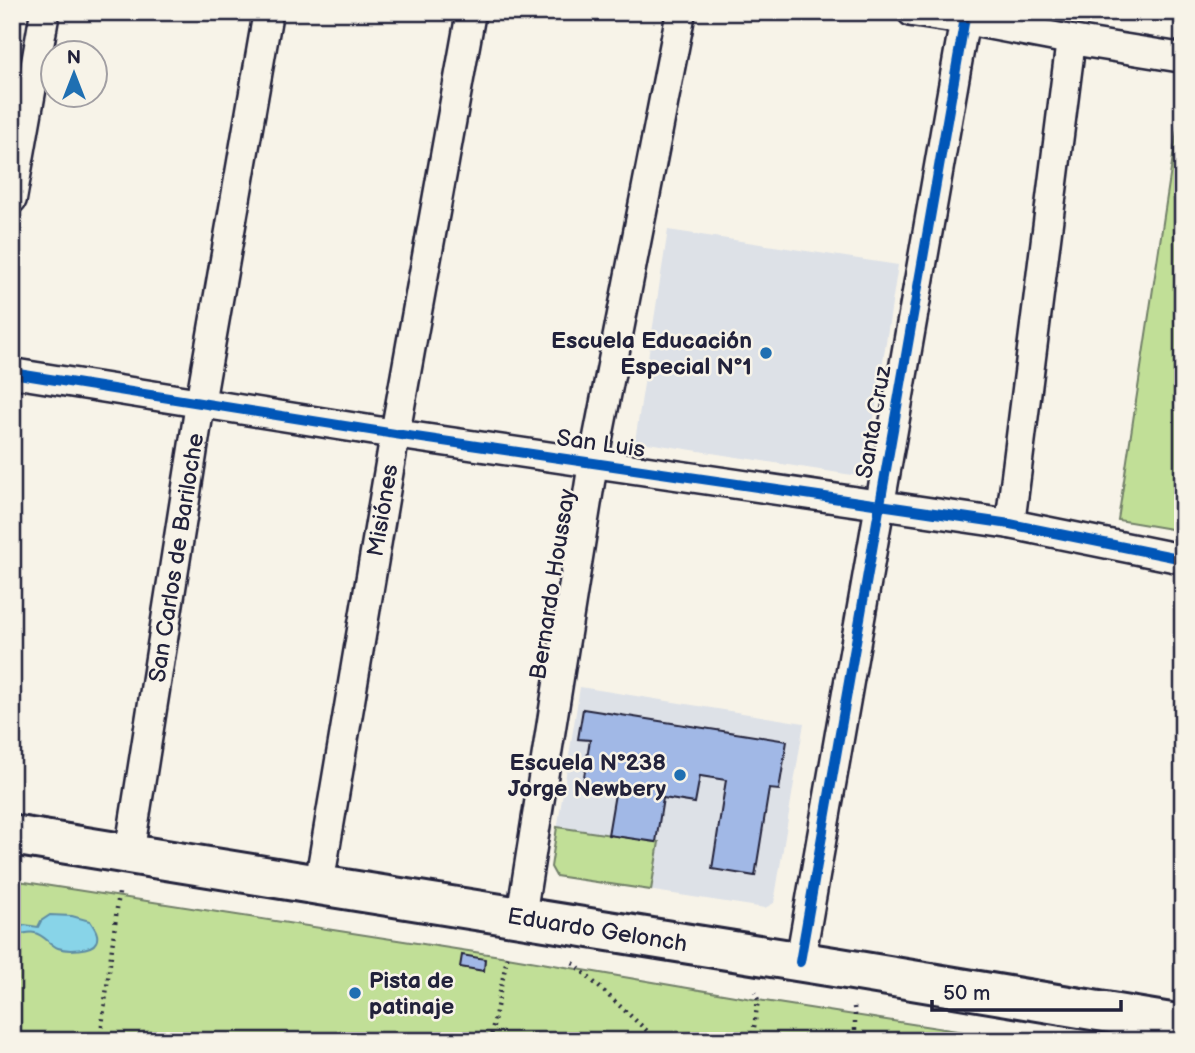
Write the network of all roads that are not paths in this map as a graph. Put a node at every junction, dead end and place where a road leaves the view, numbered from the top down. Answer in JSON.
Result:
{"nodes":[{"id":1,"x":46,"y":12,"type":"edge"},
{"id":2,"x":268,"y":12,"type":"edge"},
{"id":3,"x":471,"y":12,"type":"edge"},
{"id":4,"x":681,"y":12,"type":"edge"},
{"id":5,"x":912,"y":12,"type":"edge"},
{"id":6,"x":966,"y":16,"type":"edge"},
{"id":7,"x":1071,"y":40,"type":"junction"},
{"id":8,"x":1183,"y":58,"type":"edge"},
{"id":9,"x":12,"y":199,"type":"edge"},
{"id":10,"x":12,"y":373,"type":"edge"},
{"id":11,"x":200,"y":404,"type":"junction"},
{"id":12,"x":395,"y":434,"type":"junction"},
{"id":13,"x":593,"y":463,"type":"junction"},
{"id":14,"x":880,"y":506,"type":"junction"},
{"id":15,"x":1010,"y":524,"type":"junction"},
{"id":16,"x":1183,"y":559,"type":"edge"},
{"id":17,"x":12,"y":835,"type":"edge"},
{"id":18,"x":129,"y":855,"type":"junction"},
{"id":19,"x":319,"y":885,"type":"junction"},
{"id":20,"x":521,"y":917,"type":"junction"},
{"id":21,"x":800,"y":962,"type":"junction"},
{"id":22,"x":1183,"y":1025,"type":"edge"}],
"edges":[{"from":1,"to":9,"type":"street"},
{"from":2,"to":11,"type":"street","name":"San Carlos de Bariloche"},
{"from":3,"to":12,"type":"street","name":"Misiónes"},
{"from":4,"to":13,"type":"street","name":"Bernardo Houssay"},
{"from":5,"to":6,"type":"street"},
{"from":6,"to":7,"type":"street"},
{"from":6,"to":14,"type":"street","name":"Santa Cruz"},
{"from":7,"to":8,"type":"street"},
{"from":7,"to":15,"type":"street"},
{"from":10,"to":11,"type":"street","name":"San Luis"},
{"from":11,"to":12,"type":"street","name":"San Luis"},
{"from":11,"to":18,"type":"street","name":"San Carlos de Bariloche"},
{"from":12,"to":13,"type":"street","name":"San Luis"},
{"from":12,"to":19,"type":"street","name":"Misiónes"},
{"from":13,"to":14,"type":"street","name":"San Luis"},
{"from":13,"to":20,"type":"street","name":"Bernardo Houssay"},
{"from":14,"to":15,"type":"street","name":"San Luis"},
{"from":14,"to":21,"type":"street","name":"Santa Cruz"},
{"from":15,"to":16,"type":"street","name":"San Luis"},
{"from":17,"to":18,"type":"main road","name":"Eduardo Gelonch"},
{"from":18,"to":19,"type":"main road","name":"Eduardo Gelonch"},
{"from":19,"to":20,"type":"main road","name":"Eduardo Gelonch"},
{"from":20,"to":21,"type":"main road","name":"Eduardo Gelonch"},
{"from":21,"to":22,"type":"main road","name":"Eduardo Gelonch"}]}
